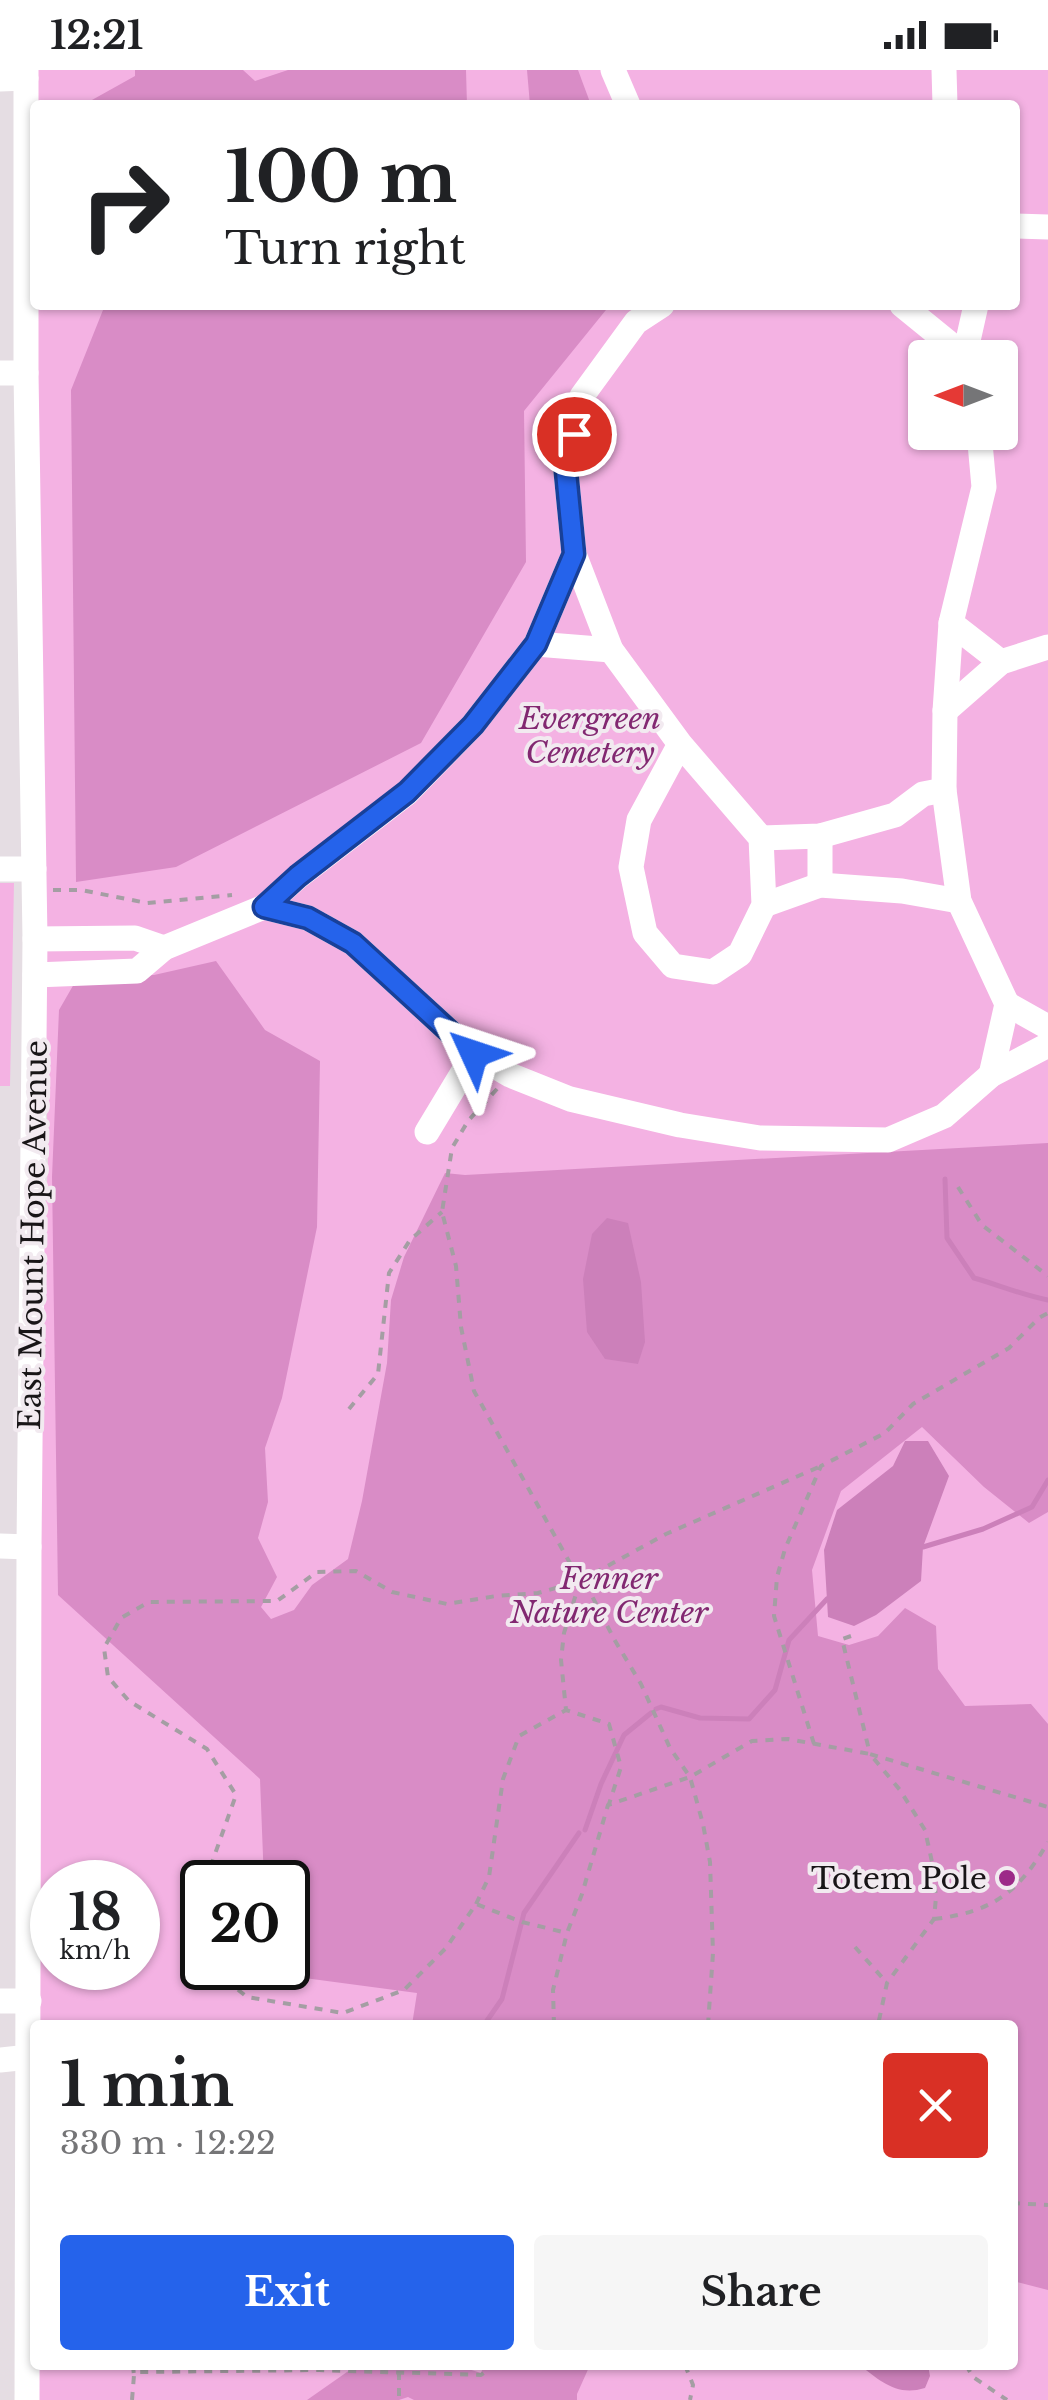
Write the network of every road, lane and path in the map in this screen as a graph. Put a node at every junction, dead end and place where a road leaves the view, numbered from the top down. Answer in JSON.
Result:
{"nodes":[{"id":1,"x":613,"y":70,"type":"edge"},
{"id":2,"x":944,"y":70,"type":"edge"},
{"id":3,"x":17,"y":76,"type":"edge"},
{"id":4,"x":626,"y":100,"type":"edge"},
{"id":5,"x":945,"y":100,"type":"edge"},
{"id":6,"x":1020,"y":226,"type":"edge"},
{"id":7,"x":1048,"y":227,"type":"edge"},
{"id":8,"x":654,"y":310,"type":"edge"},
{"id":9,"x":908,"y":310,"type":"edge"},
{"id":10,"x":975,"y":310,"type":"edge"},
{"id":11,"x":944,"y":340,"type":"edge"},
{"id":12,"x":968,"y":340,"type":"edge"},
{"id":13,"x":13,"y":373,"type":"edge"},
{"id":14,"x":981,"y":450,"type":"edge"},
{"id":15,"x":574,"y":554,"type":"junction"},
{"id":16,"x":951,"y":622,"type":"junction"},
{"id":17,"x":536,"y":644,"type":"junction"},
{"id":18,"x":1048,"y":647,"type":"edge"},
{"id":19,"x":611,"y":650,"type":"junction"},
{"id":20,"x":1001,"y":662,"type":"junction"},
{"id":21,"x":945,"y":711,"type":"junction"},
{"id":22,"x":680,"y":744,"type":"junction"},
{"id":23,"x":944,"y":790,"type":"junction"},
{"id":24,"x":820,"y":836,"type":"junction"},
{"id":25,"x":761,"y":838,"type":"junction"},
{"id":26,"x":0,"y":869,"type":"edge"},
{"id":27,"x":34,"y":869,"type":"junction"},
{"id":28,"x":820,"y":885,"type":"junction"},
{"id":29,"x":52,"y":890,"type":"dead end"},
{"id":30,"x":959,"y":901,"type":"junction"},
{"id":31,"x":764,"y":904,"type":"junction"},
{"id":32,"x":264,"y":907,"type":"junction"},
{"id":33,"x":36,"y":939,"type":"junction"},
{"id":34,"x":164,"y":948,"type":"junction"},
{"id":35,"x":35,"y":975,"type":"junction"},
{"id":36,"x":1008,"y":1004,"type":"junction"},
{"id":37,"x":1048,"y":1027,"type":"edge"},
{"id":38,"x":1048,"y":1045,"type":"edge"},
{"id":39,"x":474,"y":1054,"type":"junction"},
{"id":40,"x":510,"y":1075,"type":"junction"},
{"id":41,"x":991,"y":1075,"type":"junction"},
{"id":42,"x":427,"y":1132,"type":"dead end"},
{"id":43,"x":958,"y":1186,"type":"dead end"},
{"id":44,"x":442,"y":1212,"type":"junction"},
{"id":45,"x":1048,"y":1276,"type":"edge"},
{"id":46,"x":1048,"y":1313,"type":"edge"},
{"id":47,"x":349,"y":1409,"type":"dead end"},
{"id":48,"x":821,"y":1466,"type":"junction"},
{"id":49,"x":0,"y":1546,"type":"edge"},
{"id":50,"x":29,"y":1547,"type":"junction"},
{"id":51,"x":580,"y":1581,"type":"junction"},
{"id":52,"x":851,"y":1636,"type":"dead end"},
{"id":53,"x":566,"y":1710,"type":"junction"},
{"id":54,"x":814,"y":1744,"type":"junction"},
{"id":55,"x":870,"y":1754,"type":"junction"},
{"id":56,"x":690,"y":1777,"type":"junction"},
{"id":57,"x":608,"y":1805,"type":"junction"},
{"id":58,"x":1048,"y":1807,"type":"edge"},
{"id":59,"x":1048,"y":1842,"type":"edge"},
{"id":60,"x":213,"y":1860,"type":"edge"},
{"id":61,"x":476,"y":1904,"type":"junction"},
{"id":62,"x":934,"y":1919,"type":"junction"},
{"id":63,"x":567,"y":1933,"type":"junction"},
{"id":64,"x":855,"y":1946,"type":"dead end"},
{"id":65,"x":887,"y":1983,"type":"junction"},
{"id":66,"x":238,"y":1990,"type":"edge"},
{"id":67,"x":0,"y":2001,"type":"edge"},
{"id":68,"x":29,"y":2001,"type":"junction"},
{"id":69,"x":554,"y":2020,"type":"edge"},
{"id":70,"x":708,"y":2020,"type":"edge"},
{"id":71,"x":879,"y":2020,"type":"edge"},
{"id":72,"x":29,"y":2057,"type":"junction"},
{"id":73,"x":0,"y":2060,"type":"edge"},
{"id":74,"x":1018,"y":2203,"type":"edge"},
{"id":75,"x":1048,"y":2204,"type":"edge"},
{"id":76,"x":133,"y":2370,"type":"edge"},
{"id":77,"x":488,"y":2370,"type":"edge"},
{"id":78,"x":687,"y":2370,"type":"edge"},
{"id":79,"x":969,"y":2370,"type":"edge"},
{"id":80,"x":398,"y":2372,"type":"junction"},
{"id":81,"x":134,"y":2376,"type":"junction"},
{"id":82,"x":27,"y":2400,"type":"edge"},
{"id":83,"x":132,"y":2400,"type":"edge"},
{"id":84,"x":399,"y":2400,"type":"edge"},
{"id":85,"x":690,"y":2400,"type":"edge"},
{"id":86,"x":1007,"y":2400,"type":"edge"}],
"edges":[{"from":1,"to":4,"type":"street"},
{"from":2,"to":5,"type":"street"},
{"from":3,"to":13,"type":"street","name":"East Mount Hope Avenue"},
{"from":6,"to":7,"type":"street"},
{"from":8,"to":15,"type":"street"},
{"from":9,"to":11,"type":"street"},
{"from":10,"to":12,"type":"street"},
{"from":13,"to":27,"type":"street","name":"East Mount Hope Avenue"},
{"from":14,"to":16,"type":"street"},
{"from":15,"to":17,"type":"street"},
{"from":15,"to":19,"type":"street"},
{"from":16,"to":20,"type":"street"},
{"from":16,"to":21,"type":"street"},
{"from":17,"to":19,"type":"street"},
{"from":17,"to":32,"type":"street"},
{"from":18,"to":20,"type":"street"},
{"from":19,"to":22,"type":"street"},
{"from":20,"to":21,"type":"street"},
{"from":21,"to":23,"type":"street"},
{"from":22,"to":25,"type":"street"},
{"from":22,"to":31,"type":"street"},
{"from":23,"to":24,"type":"street"},
{"from":23,"to":30,"type":"street"},
{"from":24,"to":25,"type":"street"},
{"from":24,"to":28,"type":"street"},
{"from":25,"to":31,"type":"street"},
{"from":26,"to":27,"type":"street"},
{"from":27,"to":33,"type":"street","name":"East Mount Hope Avenue"},
{"from":28,"to":30,"type":"street"},
{"from":28,"to":31,"type":"street"},
{"from":29,"to":32,"type":"path"},
{"from":30,"to":36,"type":"street"},
{"from":32,"to":34,"type":"street"},
{"from":32,"to":39,"type":"street"},
{"from":33,"to":34,"type":"street"},
{"from":33,"to":35,"type":"street","name":"East Mount Hope Avenue"},
{"from":34,"to":35,"type":"street"},
{"from":35,"to":50,"type":"street","name":"East Mount Hope Avenue"},
{"from":36,"to":37,"type":"street"},
{"from":36,"to":41,"type":"street"},
{"from":38,"to":41,"type":"street"},
{"from":39,"to":40,"type":"street"},
{"from":39,"to":42,"type":"street"},
{"from":40,"to":41,"type":"street"},
{"from":40,"to":44,"type":"path"},
{"from":43,"to":45,"type":"path"},
{"from":44,"to":47,"type":"path"},
{"from":44,"to":51,"type":"path"},
{"from":46,"to":48,"type":"path"},
{"from":48,"to":51,"type":"path"},
{"from":48,"to":54,"type":"path"},
{"from":49,"to":50,"type":"street"},
{"from":50,"to":68,"type":"street","name":"East Mount Hope Avenue"},
{"from":51,"to":53,"type":"path"},
{"from":51,"to":56,"type":"path"},
{"from":51,"to":60,"type":"path"},
{"from":52,"to":55,"type":"path"},
{"from":53,"to":57,"type":"path"},
{"from":53,"to":61,"type":"path"},
{"from":54,"to":55,"type":"path"},
{"from":54,"to":56,"type":"path"},
{"from":55,"to":58,"type":"path"},
{"from":55,"to":62,"type":"path"},
{"from":56,"to":57,"type":"path"},
{"from":56,"to":70,"type":"path"},
{"from":57,"to":63,"type":"path"},
{"from":59,"to":62,"type":"path"},
{"from":61,"to":63,"type":"path"},
{"from":61,"to":66,"type":"path"},
{"from":62,"to":65,"type":"path"},
{"from":63,"to":69,"type":"path"},
{"from":64,"to":65,"type":"path"},
{"from":65,"to":71,"type":"path"},
{"from":67,"to":68,"type":"street"},
{"from":68,"to":72,"type":"street","name":"East Mount Hope Avenue"},
{"from":72,"to":73,"type":"street"},
{"from":72,"to":82,"type":"street","name":"East Mount Hope Avenue"},
{"from":74,"to":75,"type":"path"},
{"from":76,"to":81,"type":"path"},
{"from":77,"to":80,"type":"path"},
{"from":78,"to":85,"type":"path"},
{"from":79,"to":86,"type":"path"},
{"from":80,"to":81,"type":"path"},
{"from":80,"to":84,"type":"path"},
{"from":81,"to":83,"type":"path"}]}
